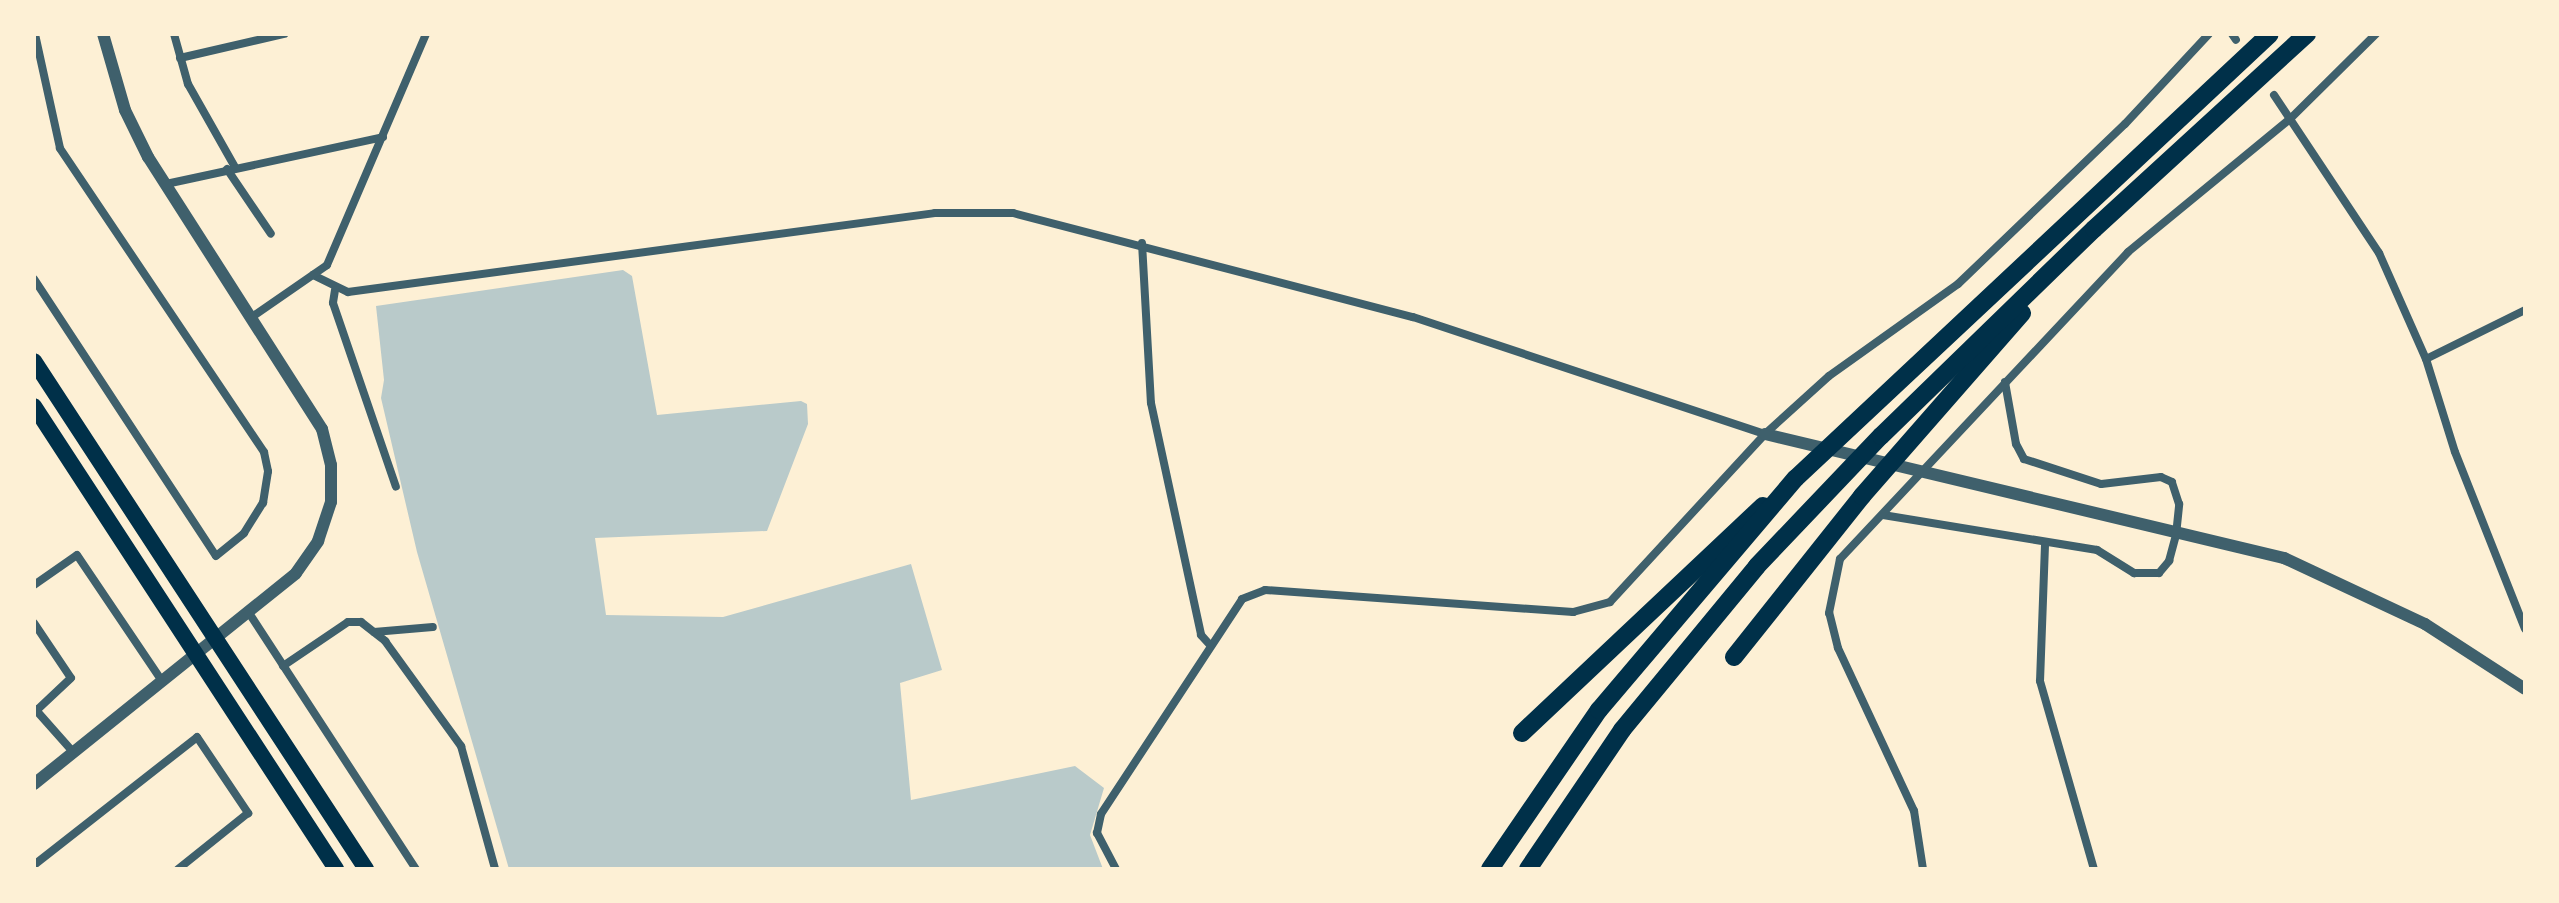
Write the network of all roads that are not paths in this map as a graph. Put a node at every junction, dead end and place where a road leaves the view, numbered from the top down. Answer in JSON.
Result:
{"nodes":[{"id":1,"x":35,"y":34,"type":"edge"},
{"id":2,"x":103,"y":34,"type":"edge"},
{"id":3,"x":174,"y":34,"type":"edge"},
{"id":4,"x":284,"y":34,"type":"edge"},
{"id":5,"x":426,"y":34,"type":"edge"},
{"id":6,"x":2209,"y":34,"type":"edge"},
{"id":7,"x":2270,"y":34,"type":"edge"},
{"id":8,"x":2307,"y":34,"type":"edge"},
{"id":9,"x":2376,"y":34,"type":"edge"},
{"id":10,"x":180,"y":58,"type":"junction"},
{"id":11,"x":2274,"y":95,"type":"dead end"},
{"id":12,"x":2290,"y":119,"type":"junction"},
{"id":13,"x":383,"y":137,"type":"junction"},
{"id":14,"x":231,"y":168,"type":"junction"},
{"id":15,"x":166,"y":184,"type":"junction"},
{"id":16,"x":2094,"y":229,"type":"junction"},
{"id":17,"x":271,"y":234,"type":"dead end"},
{"id":18,"x":1142,"y":243,"type":"junction"},
{"id":19,"x":313,"y":275,"type":"junction"},
{"id":20,"x":35,"y":282,"type":"edge"},
{"id":21,"x":335,"y":290,"type":"junction"},
{"id":22,"x":2525,"y":310,"type":"edge"},
{"id":23,"x":252,"y":317,"type":"junction"},
{"id":24,"x":2426,"y":359,"type":"junction"},
{"id":25,"x":34,"y":361,"type":"edge"},
{"id":26,"x":2005,"y":382,"type":"junction"},
{"id":27,"x":34,"y":406,"type":"edge"},
{"id":28,"x":1765,"y":434,"type":"junction"},
{"id":29,"x":1796,"y":478,"type":"junction"},
{"id":30,"x":396,"y":487,"type":"dead end"},
{"id":31,"x":1883,"y":515,"type":"junction"},
{"id":32,"x":2176,"y":535,"type":"junction"},
{"id":33,"x":2045,"y":545,"type":"junction"},
{"id":34,"x":34,"y":585,"type":"edge"},
{"id":35,"x":245,"y":616,"type":"junction"},
{"id":36,"x":34,"y":623,"type":"edge"},
{"id":37,"x":433,"y":627,"type":"dead end"},
{"id":38,"x":2525,"y":629,"type":"edge"},
{"id":39,"x":374,"y":632,"type":"junction"},
{"id":40,"x":1209,"y":644,"type":"junction"},
{"id":41,"x":1734,"y":657,"type":"dead end"},
{"id":42,"x":283,"y":666,"type":"junction"},
{"id":43,"x":166,"y":678,"type":"junction"},
{"id":44,"x":2525,"y":689,"type":"edge"},
{"id":45,"x":36,"y":709,"type":"edge"},
{"id":46,"x":1522,"y":733,"type":"dead end"},
{"id":47,"x":73,"y":752,"type":"junction"},
{"id":48,"x":34,"y":784,"type":"edge"},
{"id":49,"x":34,"y":865,"type":"edge"},
{"id":50,"x":178,"y":869,"type":"edge"},
{"id":51,"x":336,"y":869,"type":"edge"},
{"id":52,"x":366,"y":869,"type":"edge"},
{"id":53,"x":416,"y":869,"type":"edge"},
{"id":54,"x":495,"y":869,"type":"edge"},
{"id":55,"x":1116,"y":869,"type":"edge"},
{"id":56,"x":1490,"y":869,"type":"edge"},
{"id":57,"x":1528,"y":869,"type":"edge"},
{"id":58,"x":1923,"y":869,"type":"edge"},
{"id":59,"x":2094,"y":869,"type":"edge"}],
"edges":[{"from":1,"to":20,"type":"street"},
{"from":2,"to":15,"type":"street"},
{"from":3,"to":10,"type":"street"},
{"from":4,"to":10,"type":"street"},
{"from":5,"to":13,"type":"street"},
{"from":6,"to":28,"type":"street"},
{"from":7,"to":29,"type":"highway"},
{"from":8,"to":16,"type":"highway"},
{"from":9,"to":12,"type":"street"},
{"from":10,"to":14,"type":"street"},
{"from":11,"to":12,"type":"street"},
{"from":12,"to":24,"type":"street"},
{"from":12,"to":26,"type":"street"},
{"from":13,"to":14,"type":"street"},
{"from":13,"to":19,"type":"street"},
{"from":14,"to":15,"type":"street"},
{"from":14,"to":17,"type":"street"},
{"from":15,"to":23,"type":"street"},
{"from":16,"to":41,"type":"highway"},
{"from":16,"to":57,"type":"highway"},
{"from":18,"to":21,"type":"street"},
{"from":18,"to":28,"type":"street"},
{"from":18,"to":40,"type":"street"},
{"from":19,"to":21,"type":"street"},
{"from":19,"to":23,"type":"street"},
{"from":21,"to":30,"type":"street"},
{"from":22,"to":24,"type":"street"},
{"from":23,"to":35,"type":"street"},
{"from":24,"to":38,"type":"street"},
{"from":25,"to":52,"type":"highway"},
{"from":26,"to":31,"type":"street"},
{"from":26,"to":32,"type":"street"},
{"from":27,"to":51,"type":"highway"},
{"from":28,"to":32,"type":"street"},
{"from":28,"to":40,"type":"street"},
{"from":29,"to":46,"type":"highway"},
{"from":29,"to":56,"type":"highway"},
{"from":31,"to":33,"type":"street"},
{"from":31,"to":58,"type":"street"},
{"from":32,"to":33,"type":"street"},
{"from":32,"to":44,"type":"street"},
{"from":33,"to":59,"type":"street"},
{"from":34,"to":43,"type":"street"},
{"from":35,"to":42,"type":"street"},
{"from":35,"to":43,"type":"street"},
{"from":36,"to":45,"type":"street"},
{"from":37,"to":39,"type":"street"},
{"from":39,"to":42,"type":"street"},
{"from":39,"to":54,"type":"street"},
{"from":40,"to":55,"type":"street"},
{"from":42,"to":53,"type":"street"},
{"from":43,"to":47,"type":"street"},
{"from":45,"to":47,"type":"street"},
{"from":47,"to":48,"type":"street"},
{"from":49,"to":50,"type":"street"}]}
